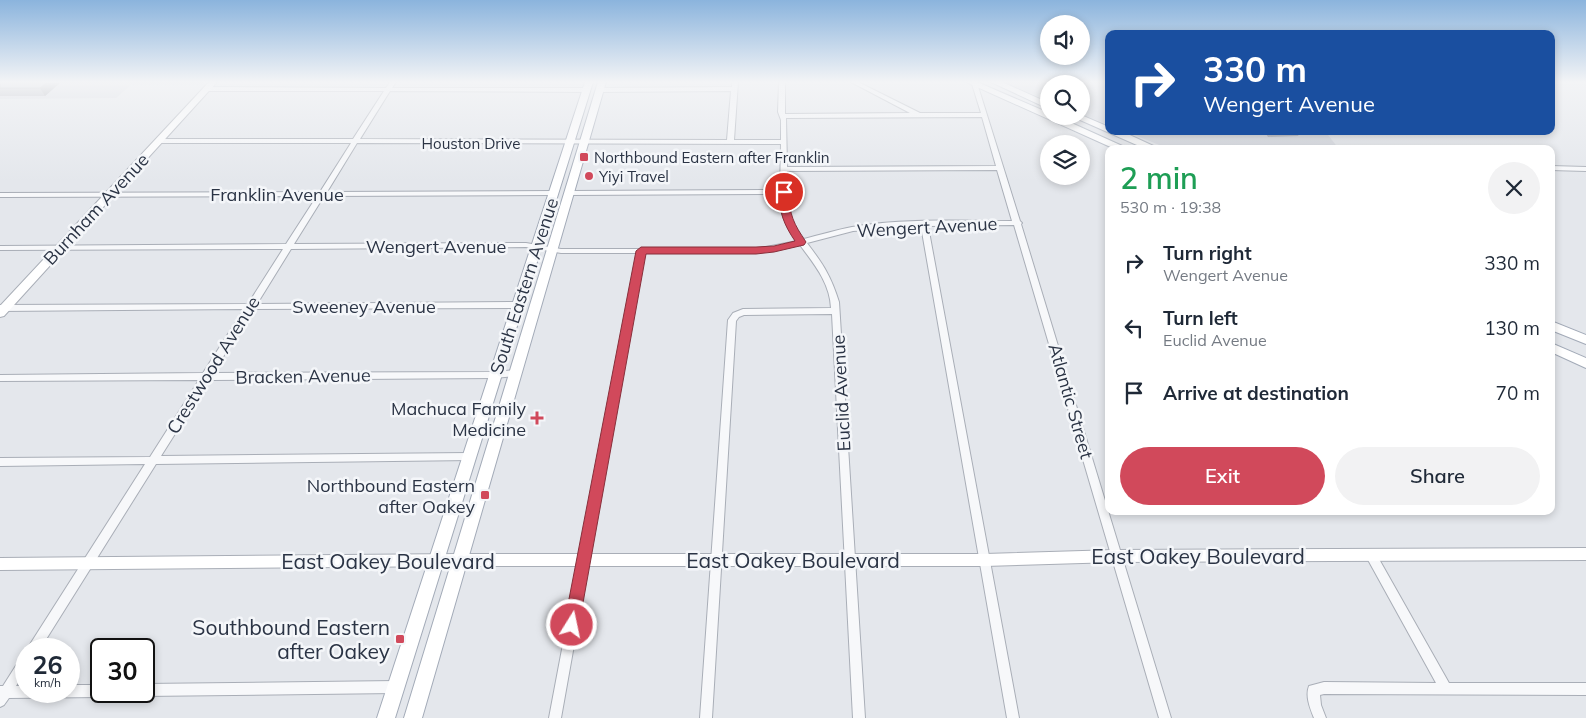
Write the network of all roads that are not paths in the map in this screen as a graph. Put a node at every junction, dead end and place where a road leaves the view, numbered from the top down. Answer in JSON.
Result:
{"nodes":[{"id":1,"x":985,"y":115,"type":"edge"},
{"id":2,"x":182,"y":116,"type":"edge"},
{"id":3,"x":372,"y":116,"type":"edge"},
{"id":4,"x":578,"y":116,"type":"edge"},
{"id":5,"x":592,"y":116,"type":"edge"},
{"id":6,"x":732,"y":116,"type":"edge"},
{"id":7,"x":783,"y":116,"type":"joint"},
{"id":8,"x":850,"y":116,"type":"edge"},
{"id":9,"x":1047,"y":116,"type":"edge"},
{"id":10,"x":1090,"y":122,"type":"edge"},
{"id":11,"x":1105,"y":129,"type":"edge"},
{"id":12,"x":1120,"y":135,"type":"edge"},
{"id":13,"x":158,"y":141,"type":"junction"},
{"id":14,"x":355,"y":142,"type":"junction"},
{"id":15,"x":784,"y":142,"type":"junction"},
{"id":16,"x":569,"y":143,"type":"junction"},
{"id":17,"x":584,"y":143,"type":"junction"},
{"id":18,"x":730,"y":143,"type":"junction"},
{"id":19,"x":1115,"y":145,"type":"edge"},
{"id":20,"x":1145,"y":145,"type":"edge"},
{"id":21,"x":1001,"y":168,"type":"junction"},
{"id":22,"x":1555,"y":168,"type":"edge"},
{"id":23,"x":784,"y":169,"type":"junction"},
{"id":24,"x":1586,"y":169,"type":"edge"},
{"id":25,"x":784,"y":192,"type":"junction"},
{"id":26,"x":553,"y":193,"type":"junction"},
{"id":27,"x":569,"y":193,"type":"junction"},
{"id":28,"x":322,"y":194,"type":"junction"},
{"id":29,"x":109,"y":195,"type":"junction"},
{"id":30,"x":0,"y":196,"type":"edge"},
{"id":31,"x":1018,"y":223,"type":"junction"},
{"id":32,"x":924,"y":224,"type":"junction"},
{"id":33,"x":801,"y":242,"type":"junction"},
{"id":34,"x":289,"y":246,"type":"junction"},
{"id":35,"x":61,"y":247,"type":"junction"},
{"id":36,"x":536,"y":247,"type":"junction"},
{"id":37,"x":0,"y":248,"type":"edge"},
{"id":38,"x":552,"y":249,"type":"junction"},
{"id":39,"x":641,"y":251,"type":"junction"},
{"id":40,"x":518,"y":305,"type":"junction"},
{"id":41,"x":250,"y":307,"type":"junction"},
{"id":42,"x":2,"y":310,"type":"edge"},
{"id":43,"x":836,"y":311,"type":"junction"},
{"id":44,"x":1555,"y":327,"type":"edge"},
{"id":45,"x":1555,"y":334,"type":"edge"},
{"id":46,"x":1586,"y":340,"type":"edge"},
{"id":47,"x":1586,"y":347,"type":"edge"},
{"id":48,"x":1555,"y":349,"type":"edge"},
{"id":49,"x":1586,"y":363,"type":"edge"},
{"id":50,"x":516,"y":373,"type":"junction"},
{"id":51,"x":495,"y":375,"type":"junction"},
{"id":52,"x":206,"y":377,"type":"junction"},
{"id":53,"x":0,"y":378,"type":"edge"},
{"id":54,"x":469,"y":457,"type":"junction"},
{"id":55,"x":152,"y":461,"type":"junction"},
{"id":56,"x":0,"y":462,"type":"edge"},
{"id":57,"x":1586,"y":554,"type":"edge"},
{"id":58,"x":1371,"y":555,"type":"junction"},
{"id":59,"x":1116,"y":556,"type":"junction"},
{"id":60,"x":460,"y":560,"type":"junction"},
{"id":61,"x":584,"y":560,"type":"junction"},
{"id":62,"x":716,"y":560,"type":"junction"},
{"id":63,"x":850,"y":560,"type":"junction"},
{"id":64,"x":985,"y":560,"type":"junction"},
{"id":65,"x":436,"y":561,"type":"junction"},
{"id":66,"x":87,"y":563,"type":"junction"},
{"id":67,"x":0,"y":564,"type":"edge"},
{"id":68,"x":40,"y":638,"type":"edge"},
{"id":69,"x":15,"y":676,"type":"edge"},
{"id":70,"x":396,"y":687,"type":"junction"},
{"id":71,"x":1446,"y":689,"type":"junction"},
{"id":72,"x":1586,"y":689,"type":"edge"},
{"id":73,"x":155,"y":690,"type":"edge"},
{"id":74,"x":90,"y":691,"type":"edge"},
{"id":75,"x":2,"y":695,"type":"edge"},
{"id":76,"x":386,"y":718,"type":"edge"},
{"id":77,"x":413,"y":718,"type":"edge"},
{"id":78,"x":555,"y":718,"type":"edge"},
{"id":79,"x":706,"y":718,"type":"edge"},
{"id":80,"x":859,"y":718,"type":"edge"},
{"id":81,"x":1013,"y":718,"type":"edge"},
{"id":82,"x":1166,"y":718,"type":"edge"},
{"id":83,"x":1320,"y":718,"type":"edge"}],
"edges":[{"from":1,"to":21,"type":"street","name":"Atlantic Street"},
{"from":2,"to":13,"type":"street","name":"Burnham Avenue"},
{"from":3,"to":14,"type":"street","name":"Crestwood Avenue"},
{"from":4,"to":16,"type":"main road","name":"South Eastern Avenue"},
{"from":5,"to":17,"type":"main road","name":"South Eastern Avenue"},
{"from":6,"to":18,"type":"street"},
{"from":7,"to":8,"type":"street"},
{"from":7,"to":15,"type":"street","name":"Euclid Avenue"},
{"from":9,"to":19,"type":"main road"},
{"from":10,"to":11,"type":"main road"},
{"from":12,"to":20,"type":"main road"},
{"from":13,"to":14,"type":"street","name":"Houston Drive"},
{"from":13,"to":29,"type":"street","name":"Burnham Avenue"},
{"from":14,"to":16,"type":"street","name":"Houston Drive"},
{"from":14,"to":28,"type":"street","name":"Crestwood Avenue"},
{"from":15,"to":18,"type":"street","name":"Houston Drive"},
{"from":15,"to":23,"type":"street","name":"Euclid Avenue"},
{"from":16,"to":17,"type":"street","name":"Houston Drive"},
{"from":16,"to":26,"type":"main road","name":"South Eastern Avenue"},
{"from":17,"to":18,"type":"street","name":"Houston Drive"},
{"from":17,"to":27,"type":"main road","name":"South Eastern Avenue"},
{"from":21,"to":23,"type":"street"},
{"from":21,"to":31,"type":"street","name":"Atlantic Street"},
{"from":22,"to":24,"type":"street"},
{"from":23,"to":25,"type":"street","name":"Euclid Avenue"},
{"from":25,"to":27,"type":"street"},
{"from":25,"to":33,"type":"street","name":"Euclid Avenue"},
{"from":26,"to":28,"type":"street","name":"Franklin Avenue"},
{"from":26,"to":36,"type":"main road","name":"South Eastern Avenue"},
{"from":27,"to":38,"type":"main road","name":"South Eastern Avenue"},
{"from":28,"to":29,"type":"street","name":"Franklin Avenue"},
{"from":28,"to":34,"type":"street","name":"Crestwood Avenue"},
{"from":29,"to":30,"type":"street","name":"Franklin Avenue"},
{"from":29,"to":35,"type":"street","name":"Burnham Avenue"},
{"from":31,"to":32,"type":"street","name":"Wengert Avenue"},
{"from":31,"to":59,"type":"street","name":"Atlantic Street"},
{"from":32,"to":33,"type":"street","name":"Wengert Avenue"},
{"from":32,"to":64,"type":"street"},
{"from":33,"to":39,"type":"street","name":"Wengert Avenue"},
{"from":33,"to":43,"type":"street","name":"Euclid Avenue"},
{"from":34,"to":35,"type":"street","name":"Wengert Avenue"},
{"from":34,"to":36,"type":"street","name":"Wengert Avenue"},
{"from":34,"to":41,"type":"street","name":"Crestwood Avenue"},
{"from":35,"to":37,"type":"street","name":"Wengert Avenue"},
{"from":35,"to":42,"type":"street","name":"Burnham Avenue"},
{"from":36,"to":38,"type":"street","name":"Wengert Avenue"},
{"from":36,"to":40,"type":"main road","name":"South Eastern Avenue"},
{"from":38,"to":39,"type":"street","name":"Wengert Avenue"},
{"from":38,"to":50,"type":"main road","name":"South Eastern Avenue"},
{"from":39,"to":61,"type":"street"},
{"from":40,"to":41,"type":"street","name":"Sweeney Avenue"},
{"from":40,"to":51,"type":"main road","name":"South Eastern Avenue"},
{"from":41,"to":42,"type":"street","name":"Sweeney Avenue"},
{"from":41,"to":52,"type":"street","name":"Crestwood Avenue"},
{"from":43,"to":62,"type":"street"},
{"from":43,"to":63,"type":"street","name":"Euclid Avenue"},
{"from":44,"to":46,"type":"main road"},
{"from":45,"to":47,"type":"main road"},
{"from":48,"to":49,"type":"main road"},
{"from":50,"to":51,"type":"street","name":"Bracken Avenue"},
{"from":50,"to":60,"type":"main road","name":"South Eastern Avenue"},
{"from":51,"to":52,"type":"street","name":"Bracken Avenue"},
{"from":51,"to":54,"type":"main road","name":"South Eastern Avenue"},
{"from":52,"to":53,"type":"street","name":"Bracken Avenue"},
{"from":52,"to":55,"type":"street","name":"Crestwood Avenue"},
{"from":54,"to":55,"type":"street"},
{"from":54,"to":65,"type":"main road","name":"South Eastern Avenue"},
{"from":55,"to":56,"type":"street"},
{"from":55,"to":66,"type":"street","name":"Crestwood Avenue"},
{"from":57,"to":58,"type":"street","name":"East Oakey Boulevard"},
{"from":58,"to":59,"type":"street","name":"East Oakey Boulevard"},
{"from":58,"to":71,"type":"street"},
{"from":59,"to":64,"type":"street","name":"East Oakey Boulevard"},
{"from":59,"to":82,"type":"street","name":"Atlantic Street"},
{"from":60,"to":61,"type":"street","name":"East Oakey Boulevard"},
{"from":60,"to":65,"type":"street","name":"East Oakey Boulevard"},
{"from":60,"to":77,"type":"main road","name":"South Eastern Avenue"},
{"from":61,"to":62,"type":"street","name":"East Oakey Boulevard"},
{"from":61,"to":78,"type":"street"},
{"from":62,"to":63,"type":"street","name":"East Oakey Boulevard"},
{"from":62,"to":79,"type":"street"},
{"from":63,"to":64,"type":"street","name":"East Oakey Boulevard"},
{"from":63,"to":80,"type":"street","name":"Euclid Avenue"},
{"from":64,"to":81,"type":"street"},
{"from":65,"to":66,"type":"street","name":"East Oakey Boulevard"},
{"from":65,"to":70,"type":"main road","name":"South Eastern Avenue"},
{"from":66,"to":67,"type":"street","name":"East Oakey Boulevard"},
{"from":66,"to":68,"type":"street","name":"Crestwood Avenue"},
{"from":69,"to":75,"type":"street"},
{"from":70,"to":73,"type":"street"},
{"from":70,"to":76,"type":"main road","name":"South Eastern Avenue"},
{"from":71,"to":72,"type":"street"},
{"from":71,"to":83,"type":"street"},
{"from":74,"to":75,"type":"street"}]}
